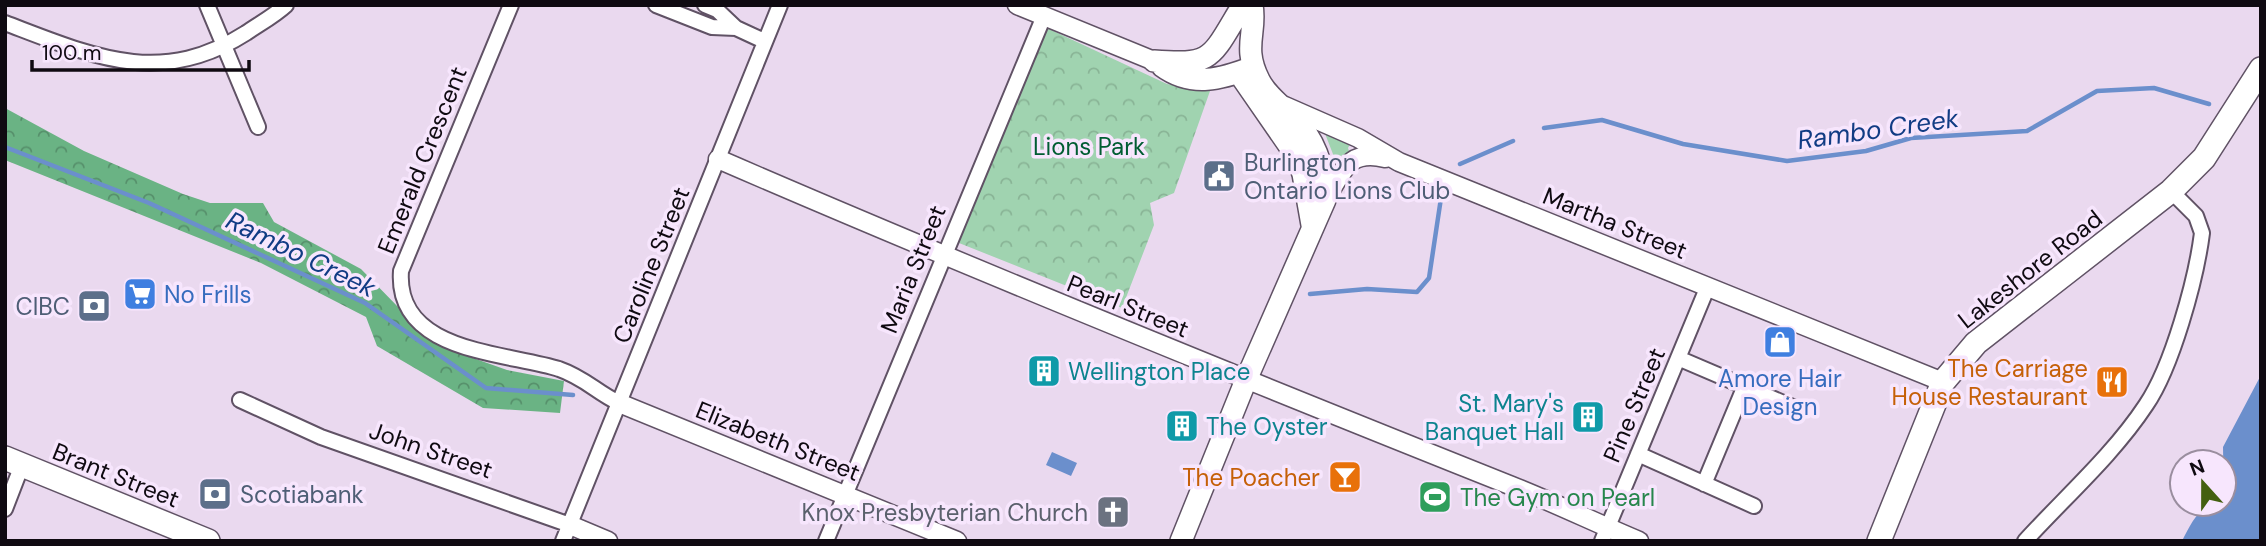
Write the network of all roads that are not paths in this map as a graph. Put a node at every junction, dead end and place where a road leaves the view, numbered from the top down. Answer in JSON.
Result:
{"nodes":[{"id":1,"x":207,"y":5,"type":"edge"},
{"id":2,"x":286,"y":5,"type":"edge"},
{"id":3,"x":511,"y":5,"type":"edge"},
{"id":4,"x":656,"y":5,"type":"edge"},
{"id":5,"x":705,"y":5,"type":"edge"},
{"id":6,"x":780,"y":5,"type":"edge"},
{"id":7,"x":1017,"y":5,"type":"edge"},
{"id":8,"x":1245,"y":8,"type":"edge"},
{"id":9,"x":1044,"y":16,"type":"junction"},
{"id":10,"x":5,"y":23,"type":"edge"},
{"id":11,"x":736,"y":27,"type":"junction"},
{"id":12,"x":764,"y":41,"type":"junction"},
{"id":13,"x":224,"y":47,"type":"junction"},
{"id":14,"x":1154,"y":61,"type":"junction"},
{"id":15,"x":2261,"y":69,"type":"edge"},
{"id":16,"x":1247,"y":70,"type":"junction"},
{"id":17,"x":1274,"y":100,"type":"junction"},
{"id":18,"x":258,"y":127,"type":"dead end"},
{"id":19,"x":718,"y":159,"type":"junction"},
{"id":20,"x":1399,"y":162,"type":"junction"},
{"id":21,"x":2171,"y":191,"type":"junction"},
{"id":22,"x":1325,"y":200,"type":"junction"},
{"id":23,"x":1312,"y":225,"type":"junction"},
{"id":24,"x":942,"y":257,"type":"junction"},
{"id":25,"x":1708,"y":286,"type":"junction"},
{"id":26,"x":1678,"y":358,"type":"junction"},
{"id":27,"x":1246,"y":380,"type":"junction"},
{"id":28,"x":1943,"y":382,"type":"junction"},
{"id":29,"x":1744,"y":387,"type":"junction"},
{"id":30,"x":240,"y":400,"type":"dead end"},
{"id":31,"x":619,"y":403,"type":"junction"},
{"id":32,"x":1795,"y":408,"type":"dead end"},
{"id":33,"x":1638,"y":454,"type":"junction"},
{"id":34,"x":14,"y":461,"type":"edge"},
{"id":35,"x":1704,"y":484,"type":"junction"},
{"id":36,"x":845,"y":495,"type":"junction"},
{"id":37,"x":1754,"y":506,"type":"dead end"},
{"id":38,"x":5,"y":509,"type":"edge"},
{"id":39,"x":566,"y":533,"type":"edge"},
{"id":40,"x":1605,"y":534,"type":"edge"},
{"id":41,"x":208,"y":541,"type":"edge"},
{"id":42,"x":608,"y":541,"type":"edge"},
{"id":43,"x":826,"y":541,"type":"edge"},
{"id":44,"x":957,"y":541,"type":"edge"},
{"id":45,"x":1181,"y":541,"type":"edge"},
{"id":46,"x":1639,"y":541,"type":"edge"},
{"id":47,"x":1879,"y":541,"type":"edge"},
{"id":48,"x":2025,"y":541,"type":"edge"}],
"edges":[{"from":1,"to":13,"type":"street"},
{"from":2,"to":13,"type":"street"},
{"from":3,"to":31,"type":"street","name":"Emerald Crescent"},
{"from":4,"to":11,"type":"street"},
{"from":5,"to":11,"type":"street"},
{"from":6,"to":12,"type":"street","name":"Caroline Street"},
{"from":7,"to":9,"type":"street"},
{"from":8,"to":14,"type":"main road"},
{"from":8,"to":16,"type":"main road"},
{"from":9,"to":14,"type":"street"},
{"from":9,"to":24,"type":"street","name":"Maria Street"},
{"from":10,"to":13,"type":"street"},
{"from":11,"to":12,"type":"street"},
{"from":12,"to":19,"type":"street","name":"Caroline Street"},
{"from":13,"to":18,"type":"street"},
{"from":14,"to":16,"type":"main road"},
{"from":15,"to":21,"type":"main road","name":"Lakeshore Road"},
{"from":16,"to":17,"type":"main road"},
{"from":16,"to":23,"type":"main road"},
{"from":17,"to":20,"type":"street","name":"Martha Street"},
{"from":17,"to":22,"type":"main road"},
{"from":19,"to":24,"type":"street","name":"Pearl Street"},
{"from":19,"to":31,"type":"street","name":"Caroline Street"},
{"from":20,"to":22,"type":"street"},
{"from":20,"to":25,"type":"street","name":"Martha Street"},
{"from":21,"to":28,"type":"main road","name":"Lakeshore Road"},
{"from":21,"to":48,"type":"street"},
{"from":22,"to":23,"type":"main road"},
{"from":23,"to":27,"type":"main road"},
{"from":24,"to":27,"type":"street","name":"Pearl Street"},
{"from":24,"to":36,"type":"street","name":"Maria Street"},
{"from":25,"to":26,"type":"street","name":"Pine Street"},
{"from":25,"to":28,"type":"street","name":"Martha Street"},
{"from":26,"to":29,"type":"street"},
{"from":26,"to":33,"type":"street","name":"Pine Street"},
{"from":27,"to":40,"type":"street","name":"Pearl Street"},
{"from":27,"to":45,"type":"main road"},
{"from":28,"to":47,"type":"main road","name":"Lakeshore Road"},
{"from":29,"to":32,"type":"street"},
{"from":29,"to":35,"type":"street"},
{"from":30,"to":39,"type":"street","name":"John Street"},
{"from":31,"to":36,"type":"street","name":"Elizabeth Street"},
{"from":31,"to":39,"type":"street","name":"Caroline Street"},
{"from":33,"to":35,"type":"street"},
{"from":33,"to":40,"type":"street","name":"Pine Street"},
{"from":34,"to":38,"type":"street"},
{"from":34,"to":41,"type":"main road","name":"Brant Street"},
{"from":35,"to":37,"type":"street"},
{"from":36,"to":43,"type":"street","name":"Maria Street"},
{"from":36,"to":44,"type":"street","name":"Elizabeth Street"},
{"from":39,"to":42,"type":"street","name":"John Street"},
{"from":40,"to":46,"type":"street","name":"Pearl Street"}]}
